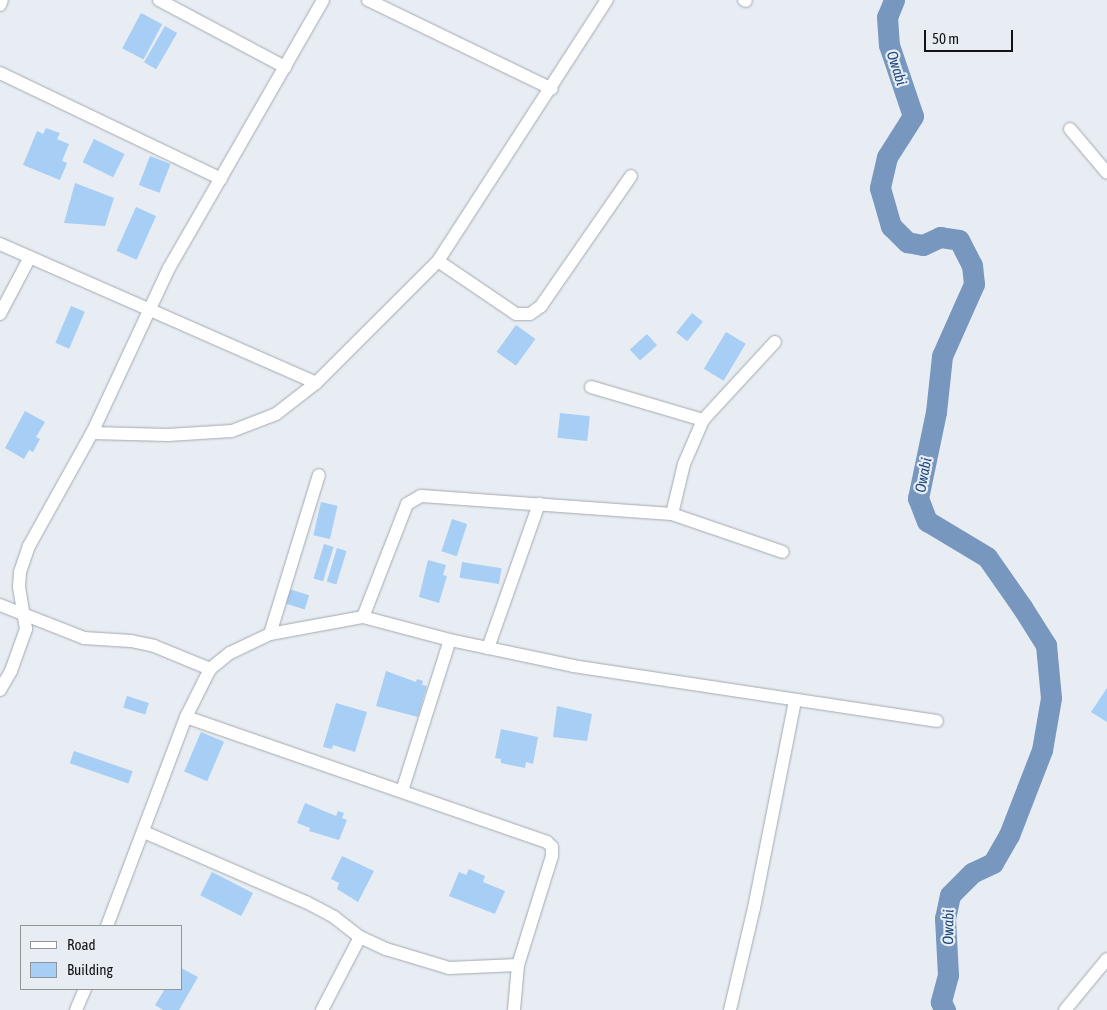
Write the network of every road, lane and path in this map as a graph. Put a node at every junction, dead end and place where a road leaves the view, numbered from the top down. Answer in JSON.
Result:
{"nodes":[{"id":1,"x":2,"y":0,"type":"edge"},
{"id":2,"x":159,"y":0,"type":"edge"},
{"id":3,"x":324,"y":0,"type":"edge"},
{"id":4,"x":368,"y":0,"type":"edge"},
{"id":5,"x":607,"y":0,"type":"edge"},
{"id":6,"x":176,"y":4,"type":"edge"},
{"id":7,"x":0,"y":5,"type":"edge"},
{"id":8,"x":285,"y":67,"type":"junction"},
{"id":9,"x":0,"y":73,"type":"edge"},
{"id":10,"x":552,"y":89,"type":"junction"},
{"id":11,"x":1070,"y":129,"type":"dead end"},
{"id":12,"x":1107,"y":173,"type":"edge"},
{"id":13,"x":631,"y":176,"type":"dead end"},
{"id":14,"x":220,"y":179,"type":"junction"},
{"id":15,"x":0,"y":244,"type":"edge"},
{"id":16,"x":30,"y":256,"type":"junction"},
{"id":17,"x":438,"y":261,"type":"junction"},
{"id":18,"x":149,"y":308,"type":"junction"},
{"id":19,"x":0,"y":314,"type":"edge"},
{"id":20,"x":776,"y":342,"type":"dead end"},
{"id":21,"x":316,"y":383,"type":"junction"},
{"id":22,"x":591,"y":387,"type":"dead end"},
{"id":23,"x":703,"y":420,"type":"junction"},
{"id":24,"x":92,"y":433,"type":"junction"},
{"id":25,"x":319,"y":475,"type":"dead end"},
{"id":26,"x":539,"y":504,"type":"junction"},
{"id":27,"x":672,"y":514,"type":"junction"},
{"id":28,"x":783,"y":552,"type":"dead end"},
{"id":29,"x":0,"y":605,"type":"edge"},
{"id":30,"x":26,"y":616,"type":"junction"},
{"id":31,"x":363,"y":617,"type":"junction"},
{"id":32,"x":270,"y":634,"type":"junction"},
{"id":33,"x":450,"y":640,"type":"junction"},
{"id":34,"x":488,"y":648,"type":"junction"},
{"id":35,"x":210,"y":669,"type":"junction"},
{"id":36,"x":0,"y":690,"type":"edge"},
{"id":37,"x":795,"y":701,"type":"junction"},
{"id":38,"x":186,"y":717,"type":"junction"},
{"id":39,"x":937,"y":720,"type":"dead end"},
{"id":40,"x":402,"y":792,"type":"junction"},
{"id":41,"x":144,"y":832,"type":"junction"},
{"id":42,"x":107,"y":925,"type":"edge"},
{"id":43,"x":360,"y":937,"type":"junction"},
{"id":44,"x":1107,"y":959,"type":"edge"},
{"id":45,"x":518,"y":965,"type":"junction"},
{"id":46,"x":85,"y":990,"type":"edge"},
{"id":47,"x":76,"y":1010,"type":"edge"},
{"id":48,"x":322,"y":1010,"type":"edge"},
{"id":49,"x":514,"y":1010,"type":"edge"},
{"id":50,"x":730,"y":1010,"type":"edge"},
{"id":51,"x":1065,"y":1010,"type":"edge"}],
"edges":[{"from":1,"to":7,"type":"street"},
{"from":2,"to":6,"type":"street"},
{"from":3,"to":8,"type":"street"},
{"from":4,"to":10,"type":"street"},
{"from":5,"to":10,"type":"street"},
{"from":6,"to":8,"type":"street"},
{"from":8,"to":14,"type":"street"},
{"from":9,"to":14,"type":"street"},
{"from":10,"to":17,"type":"street"},
{"from":11,"to":12,"type":"street"},
{"from":13,"to":17,"type":"street"},
{"from":14,"to":18,"type":"street"},
{"from":15,"to":16,"type":"street"},
{"from":16,"to":18,"type":"street"},
{"from":16,"to":19,"type":"street"},
{"from":17,"to":21,"type":"street"},
{"from":18,"to":21,"type":"street"},
{"from":18,"to":24,"type":"street"},
{"from":20,"to":23,"type":"street"},
{"from":21,"to":24,"type":"street"},
{"from":22,"to":23,"type":"street"},
{"from":23,"to":27,"type":"street"},
{"from":24,"to":30,"type":"street"},
{"from":25,"to":32,"type":"street"},
{"from":26,"to":27,"type":"street"},
{"from":26,"to":31,"type":"street"},
{"from":26,"to":34,"type":"street"},
{"from":27,"to":28,"type":"street"},
{"from":29,"to":30,"type":"street"},
{"from":30,"to":35,"type":"street"},
{"from":30,"to":36,"type":"street"},
{"from":31,"to":32,"type":"street"},
{"from":31,"to":33,"type":"street"},
{"from":32,"to":35,"type":"street"},
{"from":33,"to":34,"type":"street"},
{"from":33,"to":40,"type":"street"},
{"from":34,"to":37,"type":"street"},
{"from":35,"to":38,"type":"street"},
{"from":37,"to":39,"type":"street"},
{"from":37,"to":50,"type":"street"},
{"from":38,"to":40,"type":"street"},
{"from":38,"to":41,"type":"street"},
{"from":40,"to":45,"type":"street"},
{"from":41,"to":42,"type":"street"},
{"from":41,"to":43,"type":"street"},
{"from":43,"to":45,"type":"street"},
{"from":43,"to":48,"type":"street"},
{"from":44,"to":51,"type":"street"},
{"from":45,"to":49,"type":"street"},
{"from":46,"to":47,"type":"street"}]}
